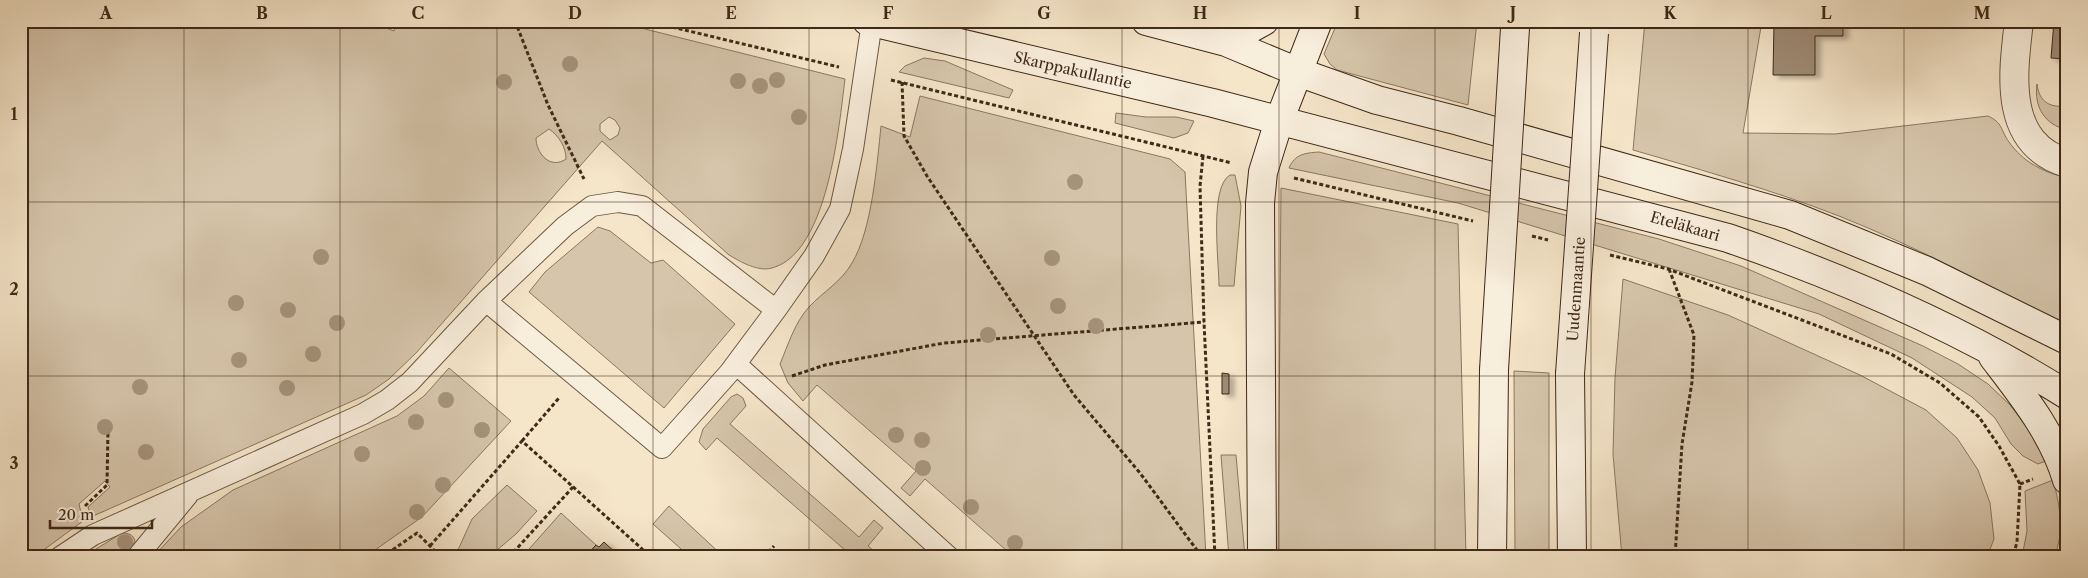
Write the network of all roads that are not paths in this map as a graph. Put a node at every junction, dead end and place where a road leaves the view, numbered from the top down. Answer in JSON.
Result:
{"nodes":[{"id":1,"x":1146,"y":21,"type":"edge"},
{"id":2,"x":1264,"y":21,"type":"edge"},
{"id":3,"x":1318,"y":21,"type":"edge"},
{"id":4,"x":2019,"y":21,"type":"edge"},
{"id":5,"x":870,"y":22,"type":"edge"},
{"id":6,"x":1515,"y":25,"type":"edge"},
{"id":7,"x":1595,"y":27,"type":"edge"},
{"id":8,"x":1226,"y":42,"type":"junction"},
{"id":9,"x":1298,"y":72,"type":"junction"},
{"id":10,"x":1279,"y":121,"type":"junction"},
{"id":11,"x":2067,"y":162,"type":"edge"},
{"id":12,"x":486,"y":302,"type":"junction"},
{"id":13,"x":776,"y":310,"type":"junction"},
{"id":14,"x":2067,"y":340,"type":"edge"},
{"id":15,"x":1985,"y":348,"type":"junction"},
{"id":16,"x":736,"y":364,"type":"junction"},
{"id":17,"x":2067,"y":395,"type":"edge"},
{"id":18,"x":2067,"y":480,"type":"edge"},
{"id":19,"x":191,"y":492,"type":"junction"},
{"id":20,"x":60,"y":557,"type":"edge"},
{"id":21,"x":137,"y":557,"type":"edge"},
{"id":22,"x":950,"y":557,"type":"edge"},
{"id":23,"x":1262,"y":557,"type":"edge"},
{"id":24,"x":1492,"y":557,"type":"edge"},
{"id":25,"x":1572,"y":557,"type":"edge"}],
"edges":[{"from":1,"to":8,"type":"main road"},
{"from":2,"to":8,"type":"main road"},
{"from":3,"to":9,"type":"main road"},
{"from":4,"to":11,"type":"main road"},
{"from":5,"to":10,"type":"main road","name":"Skarppakullantie"},
{"from":5,"to":13,"type":"lane"},
{"from":6,"to":24,"type":"main road","bridge":true},
{"from":7,"to":25,"type":"main road","name":"Uudenmaantie","bridge":true},
{"from":8,"to":9,"type":"main road"},
{"from":9,"to":10,"type":"main road"},
{"from":9,"to":14,"type":"main road"},
{"from":10,"to":15,"type":"main road","name":"Eteläkaari"},
{"from":10,"to":23,"type":"main road"},
{"from":12,"to":13,"type":"lane"},
{"from":12,"to":16,"type":"lane"},
{"from":12,"to":19,"type":"lane"},
{"from":13,"to":16,"type":"lane"},
{"from":15,"to":17,"type":"main road","name":"Eteläkaari"},
{"from":15,"to":18,"type":"main road"},
{"from":16,"to":22,"type":"lane"},
{"from":19,"to":20,"type":"lane"},
{"from":19,"to":21,"type":"lane"}]}
